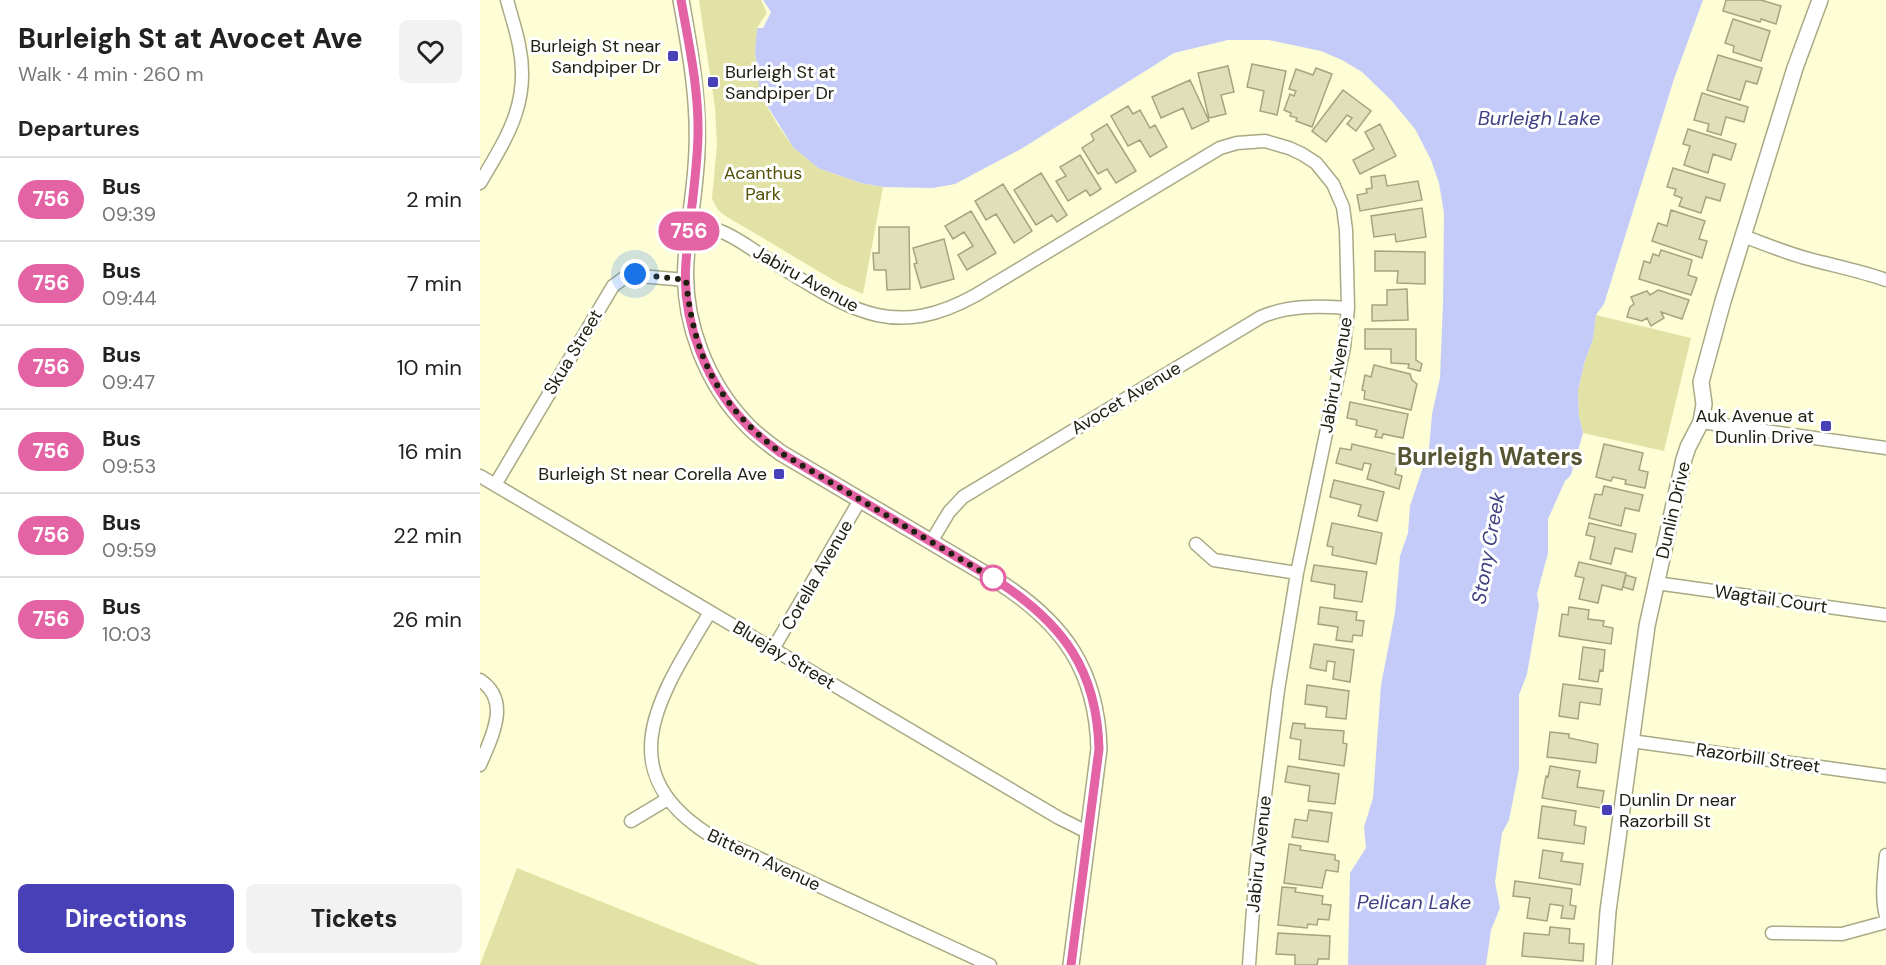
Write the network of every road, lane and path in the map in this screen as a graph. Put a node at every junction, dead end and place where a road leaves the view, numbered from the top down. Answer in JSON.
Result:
{"nodes":[{"id":1,"x":507,"y":0,"type":"edge"},
{"id":2,"x":681,"y":0,"type":"edge"},
{"id":3,"x":1820,"y":0,"type":"edge"},
{"id":4,"x":480,"y":183,"type":"edge"},
{"id":5,"x":690,"y":224,"type":"junction"},
{"id":6,"x":1743,"y":236,"type":"junction"},
{"id":7,"x":686,"y":280,"type":"junction"},
{"id":8,"x":1886,"y":280,"type":"edge"},
{"id":9,"x":1347,"y":308,"type":"junction"},
{"id":10,"x":1701,"y":422,"type":"junction"},
{"id":11,"x":1886,"y":448,"type":"edge"},
{"id":12,"x":480,"y":476,"type":"edge"},
{"id":13,"x":495,"y":485,"type":"junction"},
{"id":14,"x":860,"y":500,"type":"junction"},
{"id":15,"x":931,"y":542,"type":"junction"},
{"id":16,"x":1196,"y":544,"type":"dead end"},
{"id":17,"x":1297,"y":573,"type":"junction"},
{"id":18,"x":1656,"y":583,"type":"junction"},
{"id":19,"x":710,"y":612,"type":"junction"},
{"id":20,"x":1886,"y":615,"type":"edge"},
{"id":21,"x":773,"y":649,"type":"junction"},
{"id":22,"x":484,"y":683,"type":"edge"},
{"id":23,"x":1631,"y":741,"type":"junction"},
{"id":24,"x":480,"y":765,"type":"edge"},
{"id":25,"x":1886,"y":776,"type":"edge"},
{"id":26,"x":666,"y":800,"type":"junction"},
{"id":27,"x":631,"y":821,"type":"dead end"},
{"id":28,"x":1089,"y":833,"type":"junction"},
{"id":29,"x":1886,"y":855,"type":"edge"},
{"id":30,"x":1886,"y":916,"type":"edge"},
{"id":31,"x":1886,"y":922,"type":"edge"},
{"id":32,"x":1772,"y":933,"type":"dead end"},
{"id":33,"x":990,"y":965,"type":"edge"},
{"id":34,"x":1071,"y":965,"type":"edge"},
{"id":35,"x":1249,"y":965,"type":"edge"},
{"id":36,"x":1604,"y":965,"type":"edge"}],
"edges":[{"from":1,"to":4,"type":"street"},
{"from":2,"to":5,"type":"street"},
{"from":3,"to":6,"type":"street","name":"Dunlin Drive"},
{"from":5,"to":7,"type":"street"},
{"from":5,"to":9,"type":"street","name":"Jabiru Avenue"},
{"from":6,"to":8,"type":"street"},
{"from":6,"to":10,"type":"street","name":"Dunlin Drive"},
{"from":7,"to":13,"type":"street","name":"Skua Street"},
{"from":7,"to":14,"type":"street"},
{"from":9,"to":15,"type":"street","name":"Avocet Avenue"},
{"from":9,"to":17,"type":"street","name":"Jabiru Avenue"},
{"from":10,"to":11,"type":"street"},
{"from":10,"to":18,"type":"street","name":"Dunlin Drive"},
{"from":12,"to":13,"type":"street","name":"Bluejay Street"},
{"from":13,"to":19,"type":"street","name":"Bluejay Street"},
{"from":14,"to":15,"type":"street"},
{"from":14,"to":21,"type":"street","name":"Corella Avenue"},
{"from":15,"to":28,"type":"street"},
{"from":16,"to":17,"type":"street"},
{"from":17,"to":35,"type":"street","name":"Jabiru Avenue"},
{"from":18,"to":20,"type":"street","name":"Wagtail Court"},
{"from":18,"to":23,"type":"street","name":"Dunlin Drive"},
{"from":19,"to":21,"type":"street","name":"Bluejay Street"},
{"from":19,"to":26,"type":"street","name":"Bittern Avenue"},
{"from":21,"to":28,"type":"street","name":"Bluejay Street"},
{"from":22,"to":24,"type":"street"},
{"from":23,"to":25,"type":"street","name":"Razorbill Street"},
{"from":23,"to":36,"type":"street","name":"Dunlin Drive"},
{"from":26,"to":27,"type":"street"},
{"from":26,"to":33,"type":"street","name":"Bittern Avenue"},
{"from":28,"to":34,"type":"street"},
{"from":29,"to":30,"type":"street"},
{"from":31,"to":32,"type":"street"}]}
